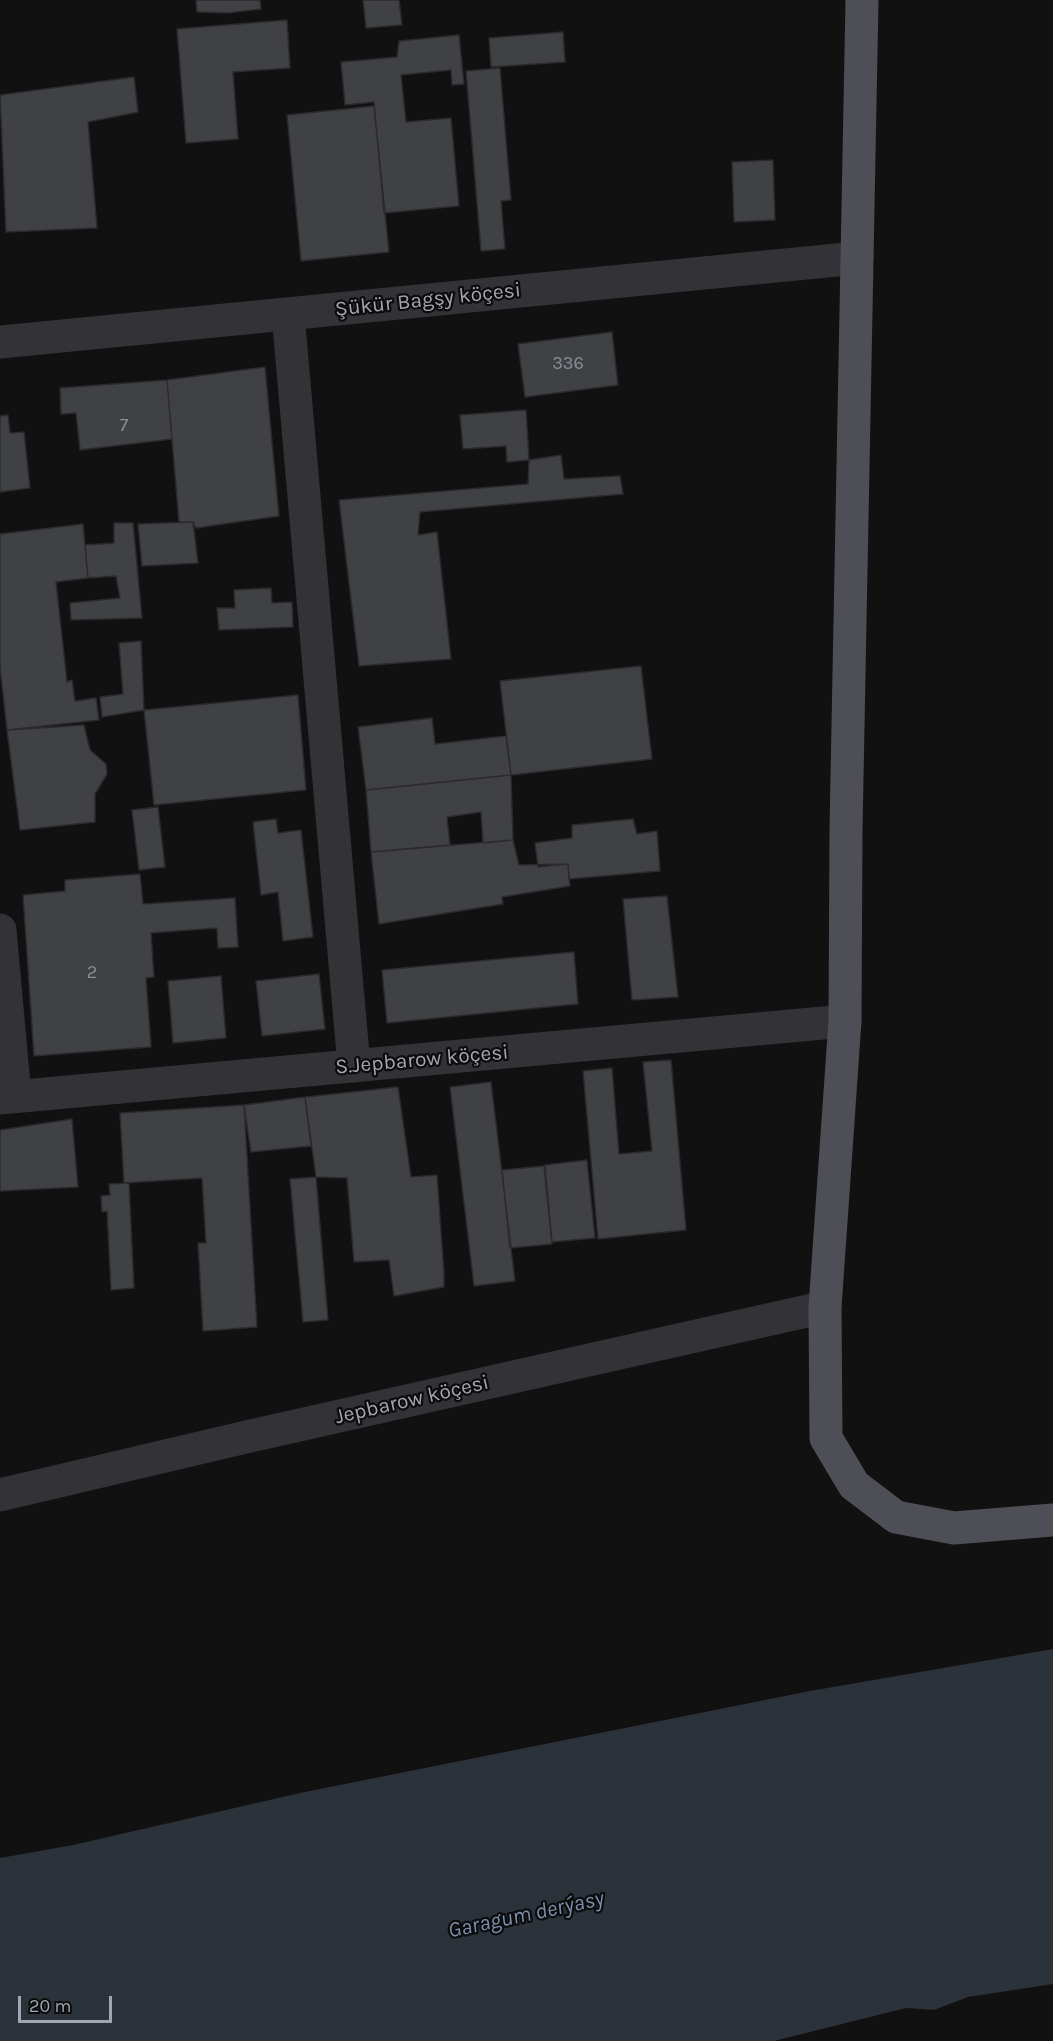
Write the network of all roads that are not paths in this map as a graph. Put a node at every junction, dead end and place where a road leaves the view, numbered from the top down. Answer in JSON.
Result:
{"nodes":[{"id":1,"x":862,"y":0,"type":"edge"},
{"id":2,"x":857,"y":258,"type":"junction"},
{"id":3,"x":288,"y":314,"type":"junction"},
{"id":4,"x":0,"y":342,"type":"edge"},
{"id":5,"x":0,"y":930,"type":"edge"},
{"id":6,"x":845,"y":1021,"type":"junction"},
{"id":7,"x":354,"y":1066,"type":"junction"},
{"id":8,"x":8,"y":1097,"type":"edge"},
{"id":9,"x":825,"y":1307,"type":"junction"},
{"id":10,"x":0,"y":1495,"type":"edge"},
{"id":11,"x":1053,"y":1520,"type":"edge"}],
"edges":[{"from":1,"to":2,"type":"main road"},
{"from":2,"to":3,"type":"street","name":"Şükür Bagşy köçesi"},
{"from":2,"to":6,"type":"main road"},
{"from":3,"to":4,"type":"street","name":"Şükür Bagşy köçesi"},
{"from":3,"to":7,"type":"street"},
{"from":5,"to":8,"type":"street"},
{"from":6,"to":7,"type":"street","name":"S.Jepbarow köçesi"},
{"from":6,"to":9,"type":"main road"},
{"from":7,"to":8,"type":"street","name":"S.Jepbarow köçesi"},
{"from":9,"to":10,"type":"street","name":"Jepbarow köçesi"},
{"from":9,"to":11,"type":"main road"}]}
